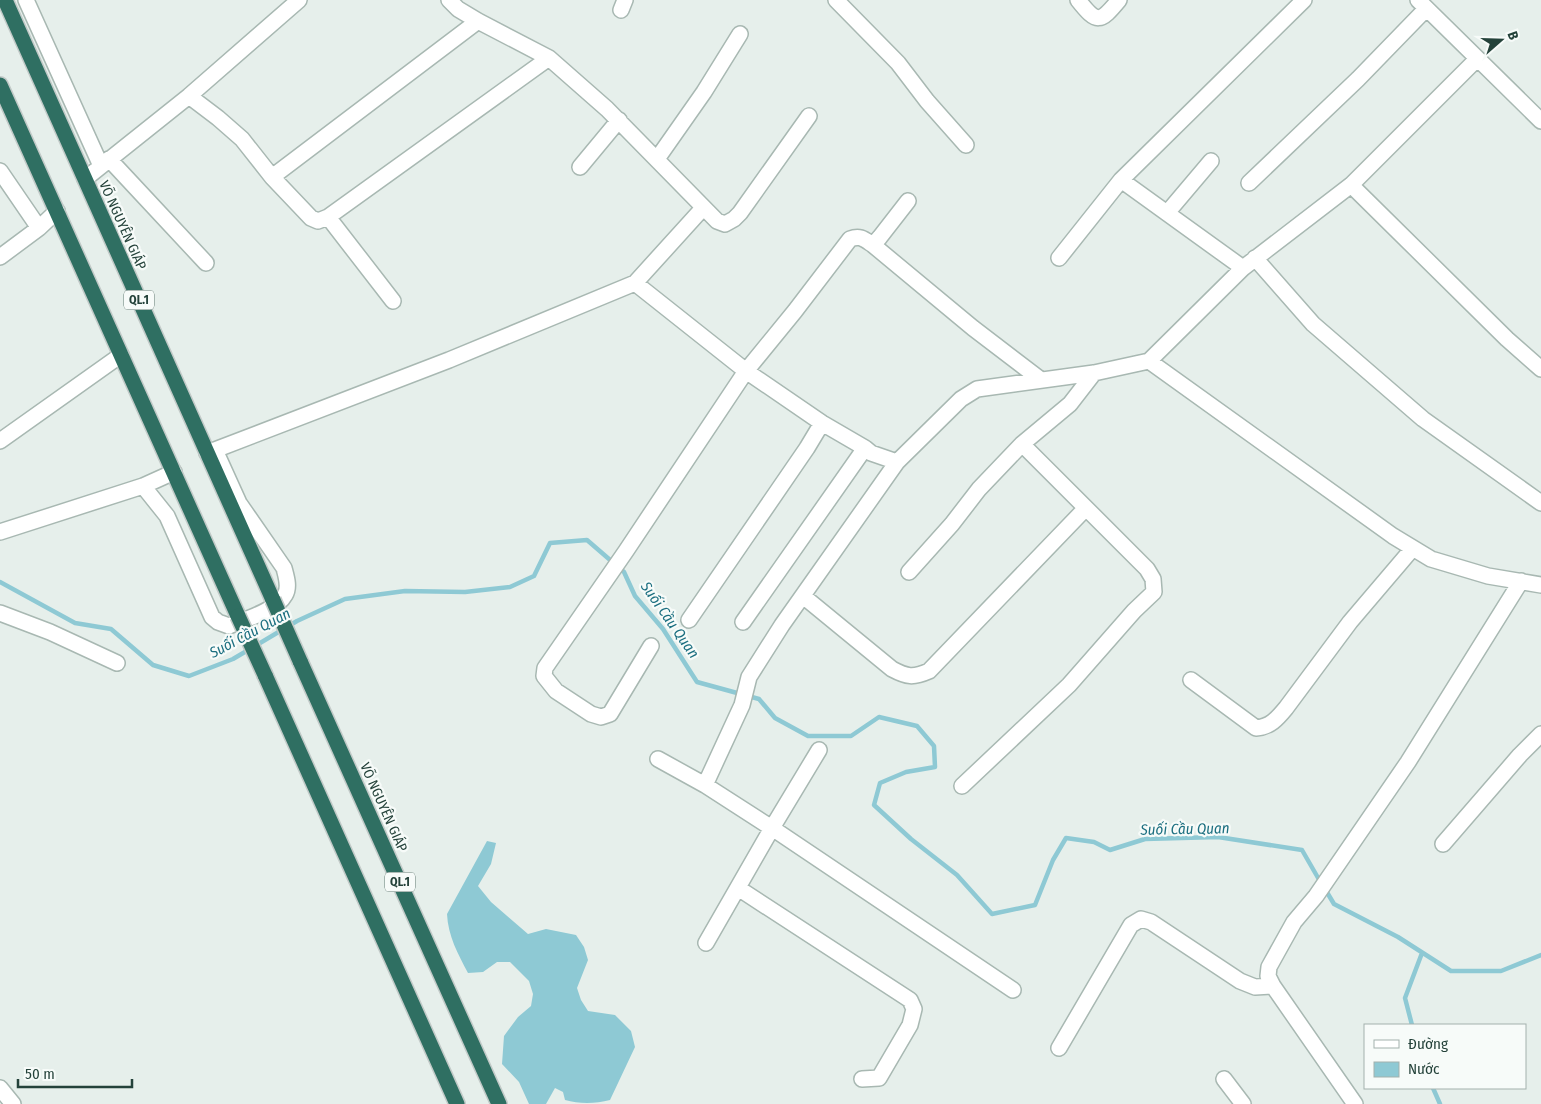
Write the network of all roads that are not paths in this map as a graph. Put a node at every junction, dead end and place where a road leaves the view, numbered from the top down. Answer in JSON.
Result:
{"nodes":[{"id":1,"x":5,"y":0,"type":"edge"},
{"id":2,"x":26,"y":0,"type":"edge"},
{"id":3,"x":299,"y":0,"type":"edge"},
{"id":4,"x":449,"y":0,"type":"edge"},
{"id":5,"x":836,"y":0,"type":"edge"},
{"id":6,"x":1078,"y":0,"type":"edge"},
{"id":7,"x":1119,"y":0,"type":"edge"},
{"id":8,"x":1304,"y":0,"type":"edge"},
{"id":9,"x":1422,"y":4,"type":"edge"},
{"id":10,"x":478,"y":21,"type":"junction"},
{"id":11,"x":740,"y":34,"type":"dead end"},
{"id":12,"x":549,"y":58,"type":"junction"},
{"id":13,"x":1478,"y":59,"type":"junction"},
{"id":14,"x":0,"y":85,"type":"edge"},
{"id":15,"x":190,"y":96,"type":"junction"},
{"id":16,"x":810,"y":116,"type":"dead end"},
{"id":17,"x":619,"y":120,"type":"junction"},
{"id":18,"x":1541,"y":122,"type":"edge"},
{"id":19,"x":966,"y":144,"type":"dead end"},
{"id":20,"x":657,"y":159,"type":"junction"},
{"id":21,"x":1212,"y":161,"type":"dead end"},
{"id":22,"x":105,"y":163,"type":"junction"},
{"id":23,"x":580,"y":167,"type":"dead end"},
{"id":24,"x":0,"y":171,"type":"edge"},
{"id":25,"x":272,"y":177,"type":"junction"},
{"id":26,"x":85,"y":179,"type":"junction"},
{"id":27,"x":1121,"y":180,"type":"junction"},
{"id":28,"x":1249,"y":183,"type":"dead end"},
{"id":29,"x":1351,"y":185,"type":"junction"},
{"id":30,"x":908,"y":201,"type":"dead end"},
{"id":31,"x":704,"y":208,"type":"junction"},
{"id":32,"x":56,"y":211,"type":"junction"},
{"id":33,"x":1167,"y":213,"type":"junction"},
{"id":34,"x":328,"y":217,"type":"junction"},
{"id":35,"x":39,"y":228,"type":"junction"},
{"id":36,"x":872,"y":244,"type":"junction"},
{"id":37,"x":0,"y":257,"type":"edge"},
{"id":38,"x":1059,"y":258,"type":"dead end"},
{"id":39,"x":1255,"y":258,"type":"junction"},
{"id":40,"x":206,"y":263,"type":"dead end"},
{"id":41,"x":1243,"y":268,"type":"junction"},
{"id":42,"x":635,"y":283,"type":"junction"},
{"id":43,"x":393,"y":301,"type":"dead end"},
{"id":44,"x":121,"y":355,"type":"junction"},
{"id":45,"x":1149,"y":361,"type":"junction"},
{"id":46,"x":1541,"y":369,"type":"edge"},
{"id":47,"x":746,"y":371,"type":"junction"},
{"id":48,"x":1094,"y":373,"type":"junction"},
{"id":49,"x":1041,"y":380,"type":"junction"},
{"id":50,"x":822,"y":423,"type":"junction"},
{"id":51,"x":0,"y":441,"type":"edge"},
{"id":52,"x":1022,"y":444,"type":"junction"},
{"id":53,"x":864,"y":448,"type":"junction"},
{"id":54,"x":211,"y":452,"type":"junction"},
{"id":55,"x":897,"y":462,"type":"junction"},
{"id":56,"x":174,"y":472,"type":"junction"},
{"id":57,"x":143,"y":486,"type":"junction"},
{"id":58,"x":1541,"y":503,"type":"edge"},
{"id":59,"x":1085,"y":510,"type":"junction"},
{"id":60,"x":0,"y":532,"type":"edge"},
{"id":61,"x":1413,"y":548,"type":"junction"},
{"id":62,"x":908,"y":572,"type":"dead end"},
{"id":63,"x":1521,"y":582,"type":"junction"},
{"id":64,"x":1541,"y":586,"type":"edge"},
{"id":65,"x":802,"y":596,"type":"junction"},
{"id":66,"x":0,"y":613,"type":"edge"},
{"id":67,"x":689,"y":620,"type":"dead end"},
{"id":68,"x":743,"y":622,"type":"dead end"},
{"id":69,"x":651,"y":646,"type":"dead end"},
{"id":70,"x":117,"y":663,"type":"dead end"},
{"id":71,"x":1191,"y":680,"type":"dead end"},
{"id":72,"x":1541,"y":734,"type":"edge"},
{"id":73,"x":820,"y":750,"type":"dead end"},
{"id":74,"x":658,"y":759,"type":"dead end"},
{"id":75,"x":705,"y":785,"type":"junction"},
{"id":76,"x":962,"y":786,"type":"dead end"},
{"id":77,"x":772,"y":828,"type":"junction"},
{"id":78,"x":1442,"y":844,"type":"dead end"},
{"id":79,"x":738,"y":888,"type":"junction"},
{"id":80,"x":706,"y":943,"type":"dead end"},
{"id":81,"x":1273,"y":986,"type":"junction"},
{"id":82,"x":1012,"y":990,"type":"dead end"},
{"id":83,"x":1059,"y":1048,"type":"dead end"},
{"id":84,"x":862,"y":1079,"type":"dead end"},
{"id":85,"x":1224,"y":1079,"type":"dead end"},
{"id":86,"x":1,"y":1090,"type":"edge"},
{"id":87,"x":1351,"y":1103,"type":"edge"},
{"id":88,"x":12,"y":1104,"type":"edge"},
{"id":89,"x":457,"y":1104,"type":"edge"},
{"id":90,"x":499,"y":1104,"type":"edge"},
{"id":91,"x":1243,"y":1104,"type":"edge"}],
"edges":[{"from":1,"to":26,"type":"highway","name":"VÕ NGUYÊN GIÁP","number":"QL.1"},
{"from":2,"to":22,"type":"street"},
{"from":3,"to":15,"type":"street"},
{"from":4,"to":10,"type":"street"},
{"from":5,"to":19,"type":"street"},
{"from":6,"to":7,"type":"street"},
{"from":8,"to":27,"type":"street"},
{"from":9,"to":13,"type":"street"},
{"from":9,"to":28,"type":"street"},
{"from":10,"to":12,"type":"street"},
{"from":10,"to":25,"type":"street"},
{"from":11,"to":20,"type":"street"},
{"from":12,"to":17,"type":"street"},
{"from":12,"to":34,"type":"street"},
{"from":13,"to":18,"type":"street"},
{"from":13,"to":29,"type":"street"},
{"from":14,"to":32,"type":"highway"},
{"from":15,"to":22,"type":"street"},
{"from":15,"to":25,"type":"street"},
{"from":16,"to":31,"type":"street"},
{"from":17,"to":20,"type":"street"},
{"from":17,"to":23,"type":"street"},
{"from":20,"to":31,"type":"street"},
{"from":21,"to":33,"type":"street"},
{"from":22,"to":26,"type":"street"},
{"from":22,"to":40,"type":"street"},
{"from":24,"to":35,"type":"street"},
{"from":25,"to":34,"type":"street"},
{"from":26,"to":54,"type":"highway","name":"VÕ NGUYÊN GIÁP","number":"QL.1"},
{"from":27,"to":33,"type":"street"},
{"from":27,"to":38,"type":"street"},
{"from":29,"to":39,"type":"street"},
{"from":29,"to":46,"type":"street"},
{"from":30,"to":36,"type":"street"},
{"from":31,"to":42,"type":"street"},
{"from":32,"to":35,"type":"street"},
{"from":32,"to":44,"type":"highway"},
{"from":33,"to":41,"type":"street"},
{"from":34,"to":43,"type":"street"},
{"from":35,"to":37,"type":"street"},
{"from":36,"to":47,"type":"street"},
{"from":36,"to":49,"type":"street"},
{"from":39,"to":41,"type":"street"},
{"from":39,"to":58,"type":"street"},
{"from":41,"to":45,"type":"street"},
{"from":42,"to":47,"type":"street"},
{"from":42,"to":54,"type":"street"},
{"from":44,"to":51,"type":"street"},
{"from":44,"to":56,"type":"highway"},
{"from":45,"to":48,"type":"street"},
{"from":45,"to":61,"type":"street"},
{"from":47,"to":50,"type":"street"},
{"from":47,"to":69,"type":"street"},
{"from":48,"to":49,"type":"street"},
{"from":48,"to":52,"type":"street"},
{"from":49,"to":55,"type":"street"},
{"from":50,"to":53,"type":"street"},
{"from":50,"to":67,"type":"street"},
{"from":52,"to":59,"type":"street"},
{"from":52,"to":62,"type":"street"},
{"from":53,"to":55,"type":"street"},
{"from":53,"to":68,"type":"street"},
{"from":54,"to":57,"type":"street"},
{"from":54,"to":90,"type":"highway","name":"VÕ NGUYÊN GIÁP","number":"QL.1","bridge":true},
{"from":55,"to":65,"type":"street"},
{"from":56,"to":57,"type":"street"},
{"from":56,"to":89,"type":"highway","bridge":true},
{"from":57,"to":60,"type":"street"},
{"from":59,"to":65,"type":"street"},
{"from":59,"to":76,"type":"street"},
{"from":61,"to":63,"type":"street"},
{"from":61,"to":71,"type":"street"},
{"from":63,"to":64,"type":"street"},
{"from":63,"to":81,"type":"street"},
{"from":65,"to":75,"type":"street"},
{"from":66,"to":70,"type":"street"},
{"from":72,"to":78,"type":"street"},
{"from":73,"to":77,"type":"street"},
{"from":74,"to":75,"type":"street"},
{"from":75,"to":77,"type":"street"},
{"from":77,"to":79,"type":"street"},
{"from":77,"to":82,"type":"street"},
{"from":79,"to":80,"type":"street"},
{"from":79,"to":84,"type":"street"},
{"from":81,"to":83,"type":"street"},
{"from":81,"to":87,"type":"street"},
{"from":85,"to":91,"type":"street"},
{"from":86,"to":88,"type":"street"}]}
